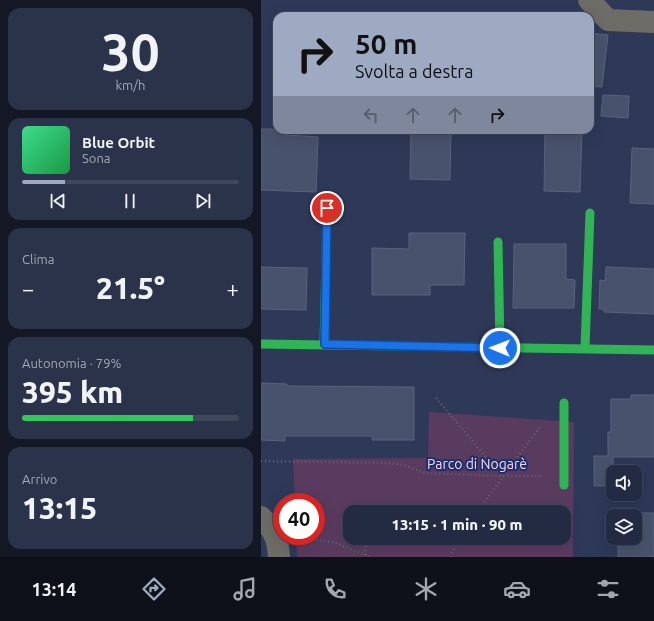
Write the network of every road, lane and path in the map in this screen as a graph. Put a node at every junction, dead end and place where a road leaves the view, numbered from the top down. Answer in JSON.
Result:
{"nodes":[{"id":1,"x":589,"y":0,"type":"edge"},
{"id":2,"x":654,"y":22,"type":"edge"},
{"id":3,"x":327,"y":208,"type":"dead end"},
{"id":4,"x":590,"y":213,"type":"dead end"},
{"id":5,"x":498,"y":242,"type":"dead end"},
{"id":6,"x":261,"y":344,"type":"edge"},
{"id":7,"x":325,"y":344,"type":"junction"},
{"id":8,"x":500,"y":348,"type":"junction"},
{"id":9,"x":585,"y":348,"type":"junction"},
{"id":10,"x":654,"y":350,"type":"edge"},
{"id":11,"x":436,"y":398,"type":"dead end"},
{"id":12,"x":565,"y":403,"type":"dead end"},
{"id":13,"x":545,"y":421,"type":"dead end"},
{"id":14,"x":261,"y":461,"type":"edge"},
{"id":15,"x":502,"y":476,"type":"junction"},
{"id":16,"x":564,"y":480,"type":"joint"},
{"id":17,"x":482,"y":505,"type":"edge"},
{"id":18,"x":261,"y":517,"type":"edge"},
{"id":19,"x":325,"y":542,"type":"edge"},
{"id":20,"x":298,"y":545,"type":"edge"},
{"id":21,"x":366,"y":545,"type":"edge"},
{"id":22,"x":456,"y":545,"type":"edge"},
{"id":23,"x":278,"y":549,"type":"edge"},
{"id":24,"x":365,"y":555,"type":"junction"},
{"id":25,"x":371,"y":557,"type":"edge"},
{"id":26,"x":450,"y":557,"type":"edge"}],
"edges":[{"from":1,"to":2,"type":"street"},
{"from":3,"to":7,"type":"street"},
{"from":4,"to":9,"type":"street"},
{"from":5,"to":8,"type":"street"},
{"from":6,"to":7,"type":"street"},
{"from":7,"to":8,"type":"street"},
{"from":8,"to":9,"type":"street"},
{"from":9,"to":10,"type":"street"},
{"from":11,"to":15,"type":"path"},
{"from":12,"to":16,"type":"street"},
{"from":13,"to":15,"type":"path"},
{"from":14,"to":15,"type":"path"},
{"from":15,"to":16,"type":"path"},
{"from":15,"to":17,"type":"path"},
{"from":18,"to":23,"type":"street"},
{"from":19,"to":24,"type":"path"},
{"from":20,"to":23,"type":"path"},
{"from":21,"to":24,"type":"path"},
{"from":22,"to":26,"type":"path"},
{"from":24,"to":25,"type":"path"}]}
